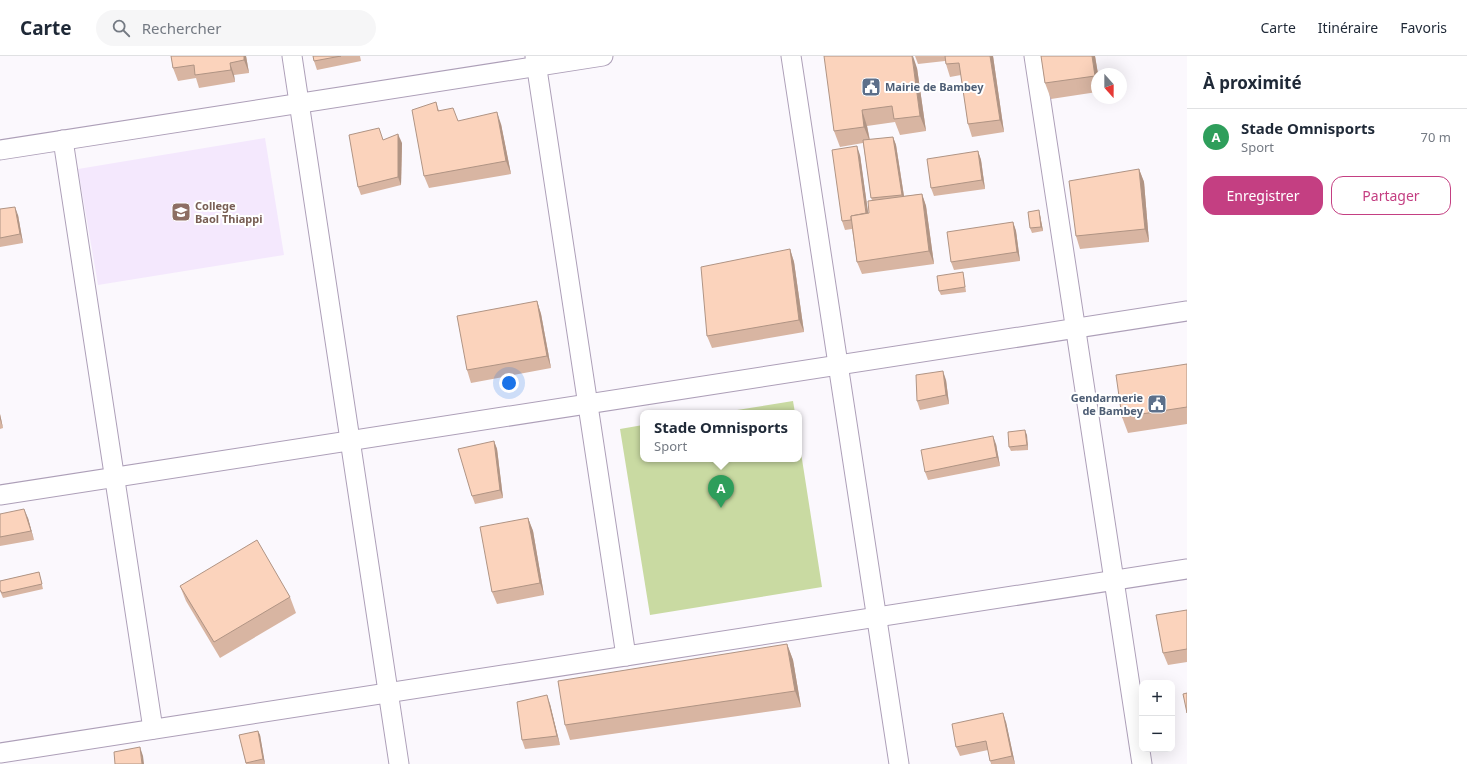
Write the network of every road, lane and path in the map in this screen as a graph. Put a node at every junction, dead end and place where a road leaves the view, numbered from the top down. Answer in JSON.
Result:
{"nodes":[{"id":1,"x":292,"y":56,"type":"edge"},
{"id":2,"x":603,"y":56,"type":"edge"},
{"id":3,"x":791,"y":56,"type":"edge"},
{"id":4,"x":1034,"y":56,"type":"edge"},
{"id":5,"x":536,"y":61,"type":"edge"},
{"id":6,"x":299,"y":103,"type":"junction"},
{"id":7,"x":63,"y":140,"type":"junction"},
{"id":8,"x":0,"y":150,"type":"edge"},
{"id":9,"x":1187,"y":311,"type":"edge"},
{"id":10,"x":1075,"y":328,"type":"junction"},
{"id":11,"x":838,"y":365,"type":"junction"},
{"id":12,"x":588,"y":404,"type":"junction"},
{"id":13,"x":350,"y":441,"type":"junction"},
{"id":14,"x":115,"y":477,"type":"junction"},
{"id":15,"x":0,"y":495,"type":"edge"},
{"id":16,"x":1187,"y":569,"type":"edge"},
{"id":17,"x":1114,"y":581,"type":"junction"},
{"id":18,"x":877,"y":617,"type":"junction"},
{"id":19,"x":626,"y":656,"type":"junction"},
{"id":20,"x":389,"y":693,"type":"junction"},
{"id":21,"x":153,"y":729,"type":"junction"},
{"id":22,"x":0,"y":753,"type":"edge"},
{"id":23,"x":399,"y":764,"type":"edge"},
{"id":24,"x":899,"y":764,"type":"edge"},
{"id":25,"x":1142,"y":764,"type":"edge"}],
"edges":[{"from":1,"to":6,"type":"street"},
{"from":2,"to":5,"type":"street"},
{"from":3,"to":11,"type":"street"},
{"from":4,"to":10,"type":"street"},
{"from":5,"to":6,"type":"street"},
{"from":5,"to":12,"type":"street"},
{"from":6,"to":7,"type":"street"},
{"from":6,"to":13,"type":"street"},
{"from":7,"to":8,"type":"street"},
{"from":7,"to":14,"type":"street"},
{"from":9,"to":10,"type":"street"},
{"from":10,"to":11,"type":"street"},
{"from":10,"to":17,"type":"street"},
{"from":11,"to":12,"type":"street"},
{"from":11,"to":18,"type":"street"},
{"from":12,"to":13,"type":"street"},
{"from":12,"to":19,"type":"street"},
{"from":13,"to":14,"type":"street"},
{"from":13,"to":20,"type":"street"},
{"from":14,"to":15,"type":"street"},
{"from":14,"to":21,"type":"street"},
{"from":16,"to":17,"type":"street"},
{"from":17,"to":18,"type":"street"},
{"from":17,"to":25,"type":"street"},
{"from":18,"to":19,"type":"street"},
{"from":18,"to":24,"type":"street"},
{"from":19,"to":20,"type":"street"},
{"from":20,"to":21,"type":"street"},
{"from":20,"to":23,"type":"street"},
{"from":21,"to":22,"type":"street"}]}
